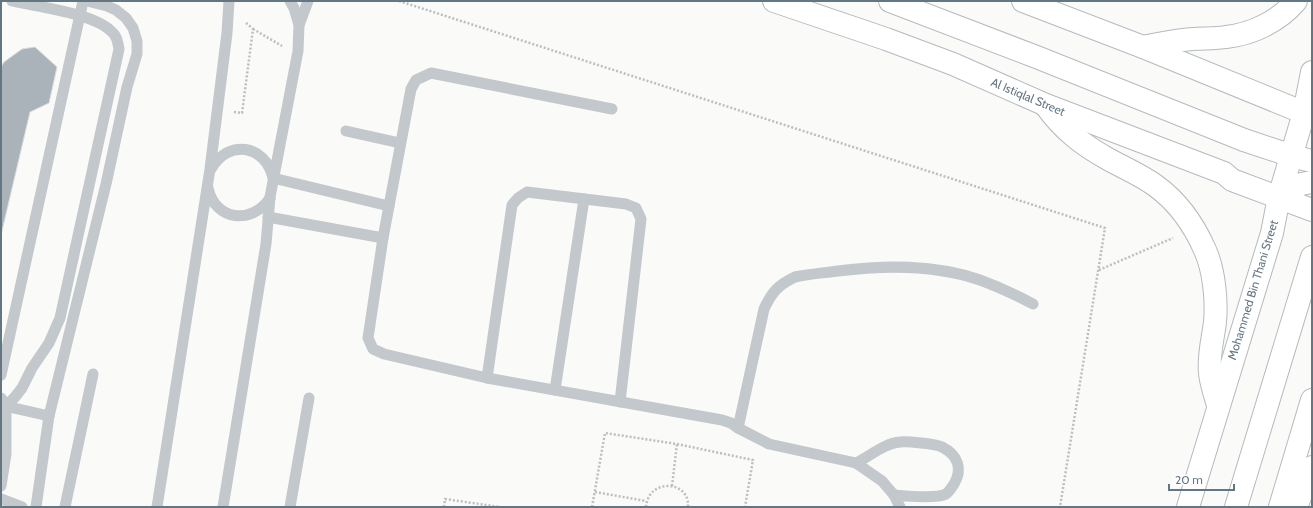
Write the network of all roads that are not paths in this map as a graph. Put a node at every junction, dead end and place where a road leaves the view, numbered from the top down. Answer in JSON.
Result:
{"nodes":[{"id":1,"x":12,"y":1,"type":"edge"},
{"id":2,"x":83,"y":1,"type":"edge"},
{"id":3,"x":87,"y":1,"type":"edge"},
{"id":4,"x":290,"y":1,"type":"edge"},
{"id":5,"x":308,"y":1,"type":"edge"},
{"id":6,"x":774,"y":1,"type":"edge"},
{"id":7,"x":890,"y":1,"type":"edge"},
{"id":8,"x":1296,"y":1,"type":"edge"},
{"id":9,"x":1027,"y":2,"type":"edge"},
{"id":10,"x":230,"y":4,"type":"edge"},
{"id":11,"x":80,"y":16,"type":"junction"},
{"id":12,"x":299,"y":25,"type":"junction"},
{"id":13,"x":1143,"y":47,"type":"junction"},
{"id":14,"x":1312,"y":72,"type":"edge"},
{"id":15,"x":112,"y":83,"type":"junction"},
{"id":16,"x":127,"y":88,"type":"junction"},
{"id":17,"x":1046,"y":105,"type":"junction"},
{"id":18,"x":612,"y":109,"type":"dead end"},
{"id":19,"x":1309,"y":117,"type":"edge"},
{"id":20,"x":346,"y":132,"type":"dead end"},
{"id":21,"x":400,"y":143,"type":"junction"},
{"id":22,"x":1302,"y":158,"type":"edge"},
{"id":23,"x":210,"y":169,"type":"junction"},
{"id":24,"x":274,"y":178,"type":"junction"},
{"id":25,"x":1312,"y":182,"type":"edge"},
{"id":26,"x":208,"y":186,"type":"junction"},
{"id":27,"x":270,"y":197,"type":"junction"},
{"id":28,"x":1279,"y":197,"type":"junction"},
{"id":29,"x":584,"y":199,"type":"junction"},
{"id":30,"x":389,"y":206,"type":"junction"},
{"id":31,"x":1312,"y":210,"type":"edge"},
{"id":32,"x":268,"y":217,"type":"junction"},
{"id":33,"x":383,"y":238,"type":"junction"},
{"id":34,"x":1312,"y":257,"type":"edge"},
{"id":35,"x":1033,"y":304,"type":"dead end"},
{"id":36,"x":93,"y":374,"type":"dead end"},
{"id":37,"x":1,"y":375,"type":"edge"},
{"id":38,"x":487,"y":378,"type":"junction"},
{"id":39,"x":555,"y":390,"type":"junction"},
{"id":40,"x":309,"y":398,"type":"dead end"},
{"id":41,"x":1312,"y":400,"type":"edge"},
{"id":42,"x":620,"y":402,"type":"junction"},
{"id":43,"x":3,"y":403,"type":"edge"},
{"id":44,"x":1218,"y":405,"type":"junction"},
{"id":45,"x":49,"y":416,"type":"junction"},
{"id":46,"x":738,"y":428,"type":"junction"},
{"id":47,"x":856,"y":463,"type":"junction"},
{"id":48,"x":1312,"y":467,"type":"edge"},
{"id":49,"x":1,"y":486,"type":"edge"},
{"id":50,"x":894,"y":495,"type":"junction"},
{"id":51,"x":1,"y":499,"type":"edge"},
{"id":52,"x":22,"y":507,"type":"edge"},
{"id":53,"x":36,"y":507,"type":"edge"},
{"id":54,"x":64,"y":507,"type":"edge"},
{"id":55,"x":156,"y":507,"type":"edge"},
{"id":56,"x":223,"y":507,"type":"edge"},
{"id":57,"x":290,"y":507,"type":"edge"},
{"id":58,"x":900,"y":507,"type":"edge"},
{"id":59,"x":1188,"y":507,"type":"edge"},
{"id":60,"x":1236,"y":507,"type":"edge"},
{"id":61,"x":1280,"y":507,"type":"edge"},
{"id":62,"x":1296,"y":507,"type":"edge"}],
"edges":[{"from":1,"to":11,"type":"lane"},
{"from":2,"to":11,"type":"lane"},
{"from":3,"to":16,"type":"lane"},
{"from":4,"to":12,"type":"lane"},
{"from":5,"to":12,"type":"lane"},
{"from":6,"to":17,"type":"main road","name":"Al Istiqlal Street"},
{"from":7,"to":22,"type":"main road"},
{"from":8,"to":13,"type":"main road"},
{"from":9,"to":13,"type":"main road"},
{"from":10,"to":23,"type":"lane"},
{"from":11,"to":15,"type":"lane"},
{"from":11,"to":37,"type":"lane"},
{"from":12,"to":24,"type":"lane"},
{"from":13,"to":19,"type":"main road"},
{"from":14,"to":19,"type":"main road","name":"Mohammed Bin Thani Street"},
{"from":15,"to":16,"type":"lane"},
{"from":15,"to":43,"type":"lane"},
{"from":16,"to":45,"type":"lane"},
{"from":17,"to":28,"type":"main road","name":"Al Istiqlal Street"},
{"from":17,"to":44,"type":"main road"},
{"from":18,"to":21,"type":"lane"},
{"from":19,"to":22,"type":"main road","name":"Mohammed Bin Thani Street"},
{"from":20,"to":21,"type":"lane"},
{"from":21,"to":30,"type":"lane"},
{"from":22,"to":28,"type":"main road","name":"Mohammed Bin Thani Street"},
{"from":23,"to":24,"type":"lane"},
{"from":23,"to":26,"type":"lane"},
{"from":24,"to":27,"type":"lane"},
{"from":24,"to":30,"type":"lane"},
{"from":25,"to":28,"type":"main road"},
{"from":26,"to":27,"type":"lane"},
{"from":26,"to":55,"type":"lane"},
{"from":27,"to":32,"type":"lane"},
{"from":28,"to":31,"type":"main road","name":"Al Istiqlal Street"},
{"from":28,"to":44,"type":"main road","name":"Mohammed Bin Thani Street"},
{"from":29,"to":38,"type":"lane"},
{"from":29,"to":39,"type":"lane"},
{"from":29,"to":42,"type":"lane"},
{"from":30,"to":33,"type":"lane"},
{"from":32,"to":33,"type":"lane"},
{"from":32,"to":56,"type":"lane"},
{"from":33,"to":38,"type":"lane"},
{"from":34,"to":60,"type":"main road"},
{"from":35,"to":46,"type":"lane"},
{"from":36,"to":54,"type":"lane"},
{"from":38,"to":39,"type":"lane"},
{"from":39,"to":42,"type":"lane"},
{"from":40,"to":57,"type":"lane"},
{"from":41,"to":61,"type":"main road"},
{"from":42,"to":46,"type":"lane"},
{"from":43,"to":45,"type":"lane"},
{"from":43,"to":49,"type":"lane"},
{"from":44,"to":59,"type":"main road","name":"Mohammed Bin Thani Street"},
{"from":45,"to":53,"type":"lane"},
{"from":46,"to":47,"type":"lane"},
{"from":47,"to":50,"type":"lane"},
{"from":47,"to":50,"type":"lane"},
{"from":48,"to":62,"type":"main road"},
{"from":50,"to":58,"type":"lane"},
{"from":51,"to":52,"type":"lane"}]}
